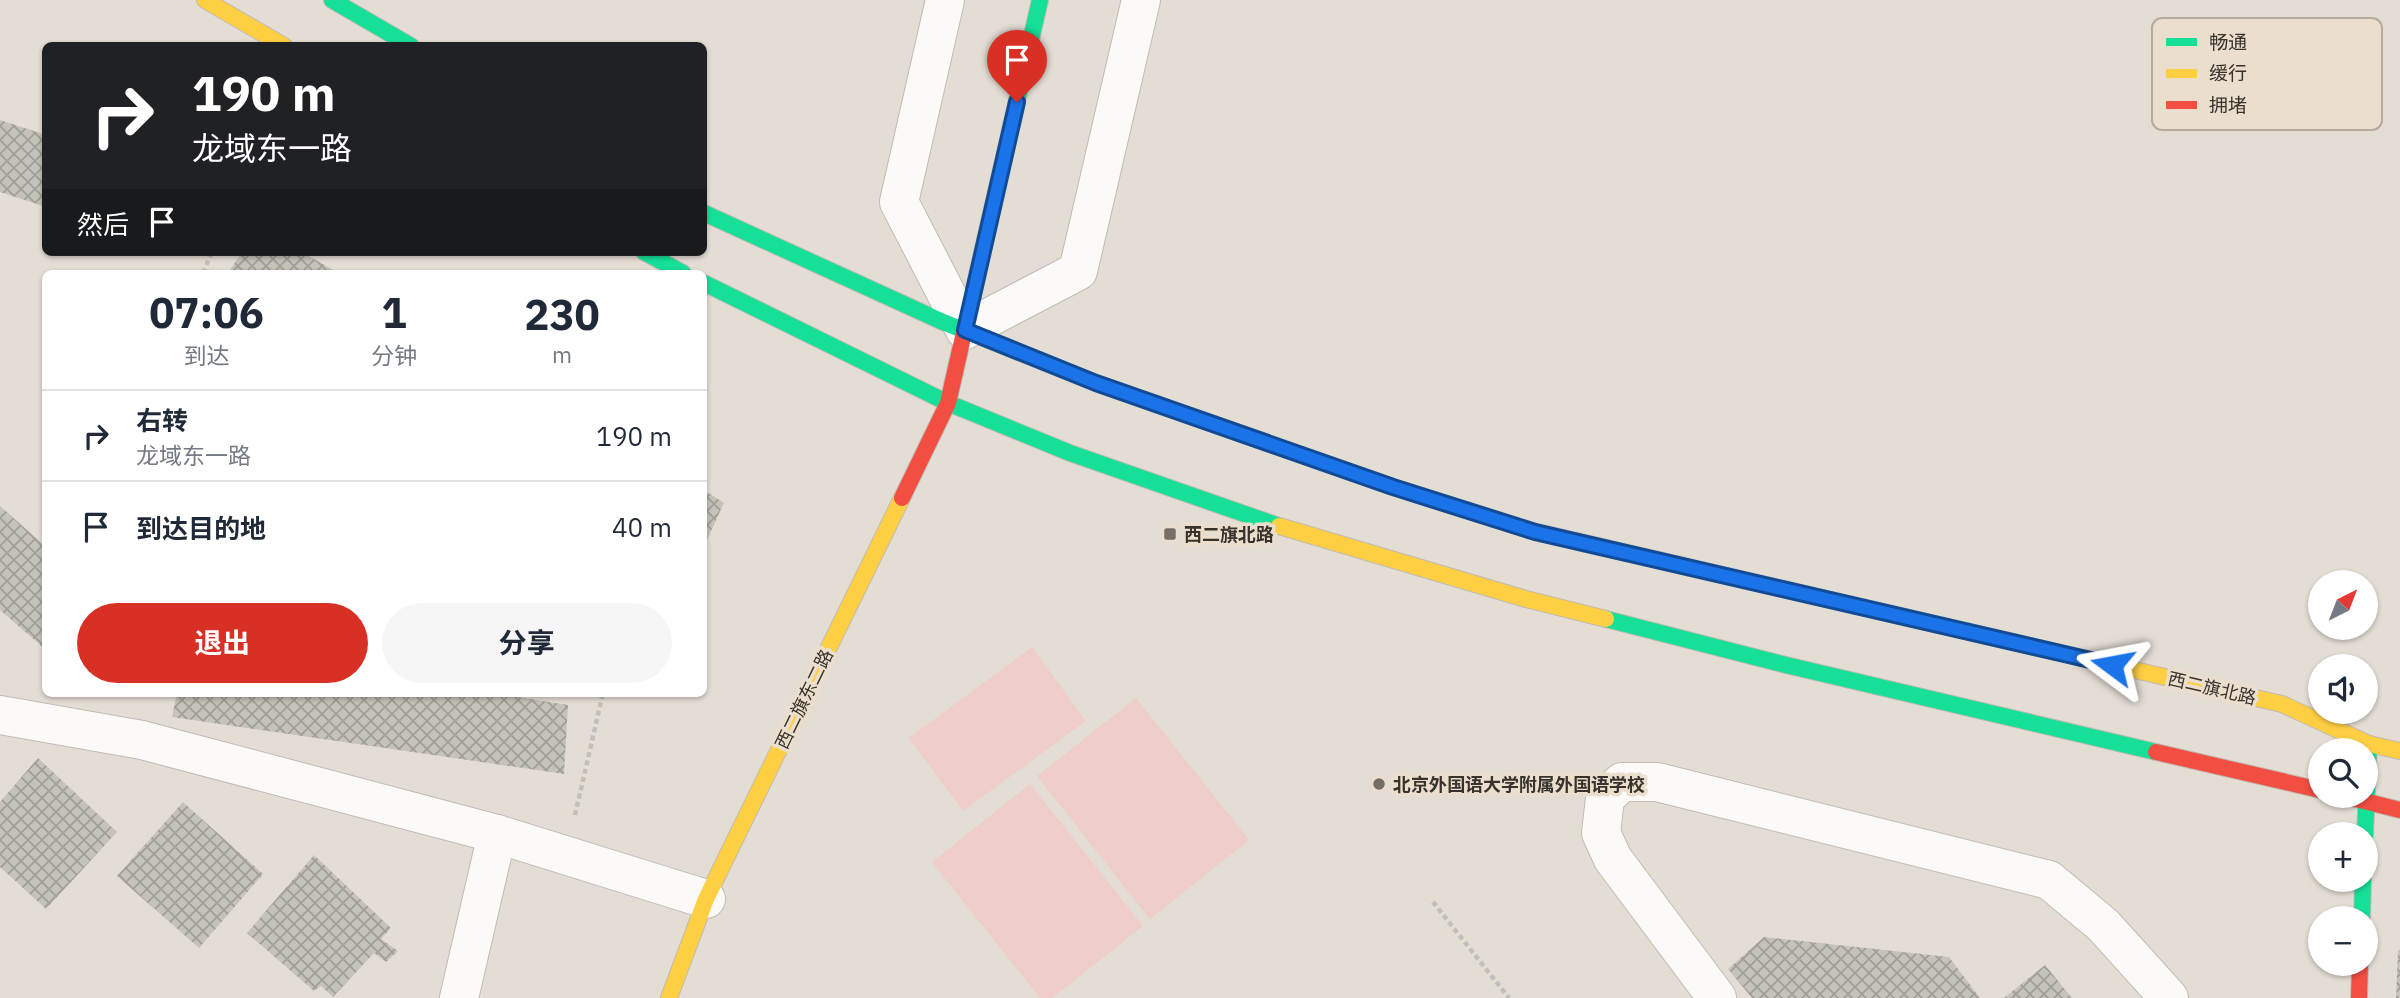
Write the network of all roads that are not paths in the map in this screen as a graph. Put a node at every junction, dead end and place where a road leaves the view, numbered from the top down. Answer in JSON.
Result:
{"nodes":[{"id":1,"x":205,"y":0,"type":"edge"},
{"id":2,"x":332,"y":0,"type":"edge"},
{"id":3,"x":945,"y":0,"type":"edge"},
{"id":4,"x":1040,"y":0,"type":"edge"},
{"id":5,"x":1141,"y":0,"type":"edge"},
{"id":6,"x":277,"y":42,"type":"edge"},
{"id":7,"x":404,"y":42,"type":"edge"},
{"id":8,"x":707,"y":214,"type":"edge"},
{"id":9,"x":651,"y":256,"type":"edge"},
{"id":10,"x":677,"y":270,"type":"edge"},
{"id":11,"x":707,"y":284,"type":"edge"},
{"id":12,"x":965,"y":330,"type":"junction"},
{"id":13,"x":948,"y":403,"type":"junction"},
{"id":14,"x":0,"y":715,"type":"edge"},
{"id":15,"x":2357,"y":738,"type":"edge"},
{"id":16,"x":2378,"y":746,"type":"edge"},
{"id":17,"x":2400,"y":751,"type":"edge"},
{"id":18,"x":2308,"y":787,"type":"edge"},
{"id":19,"x":2378,"y":805,"type":"edge"},
{"id":20,"x":2400,"y":810,"type":"edge"},
{"id":21,"x":498,"y":834,"type":"junction"},
{"id":22,"x":706,"y":899,"type":"junction"},
{"id":23,"x":2360,"y":976,"type":"edge"},
{"id":24,"x":459,"y":998,"type":"edge"},
{"id":25,"x":669,"y":998,"type":"edge"},
{"id":26,"x":1717,"y":998,"type":"edge"},
{"id":27,"x":2169,"y":998,"type":"edge"},
{"id":28,"x":2359,"y":998,"type":"edge"}],
"edges":[{"from":1,"to":6,"type":"main road"},
{"from":2,"to":7,"type":"main road"},
{"from":3,"to":12,"type":"street"},
{"from":4,"to":12,"type":"main road","name":"西二旗东二路"},
{"from":5,"to":12,"type":"street"},
{"from":8,"to":12,"type":"main road","name":"西二旗北路"},
{"from":9,"to":10,"type":"main road"},
{"from":11,"to":13,"type":"main road"},
{"from":12,"to":13,"type":"main road","name":"西二旗东二路"},
{"from":12,"to":15,"type":"main road","name":"西二旗北路"},
{"from":13,"to":18,"type":"main road"},
{"from":13,"to":22,"type":"main road","name":"西二旗东二路"},
{"from":14,"to":21,"type":"street"},
{"from":16,"to":17,"type":"main road","name":"西二旗北路"},
{"from":19,"to":20,"type":"main road"},
{"from":21,"to":22,"type":"street"},
{"from":21,"to":24,"type":"street"},
{"from":22,"to":25,"type":"main road","name":"西二旗东二路"},
{"from":23,"to":28,"type":"main road"},
{"from":26,"to":27,"type":"street"}]}
